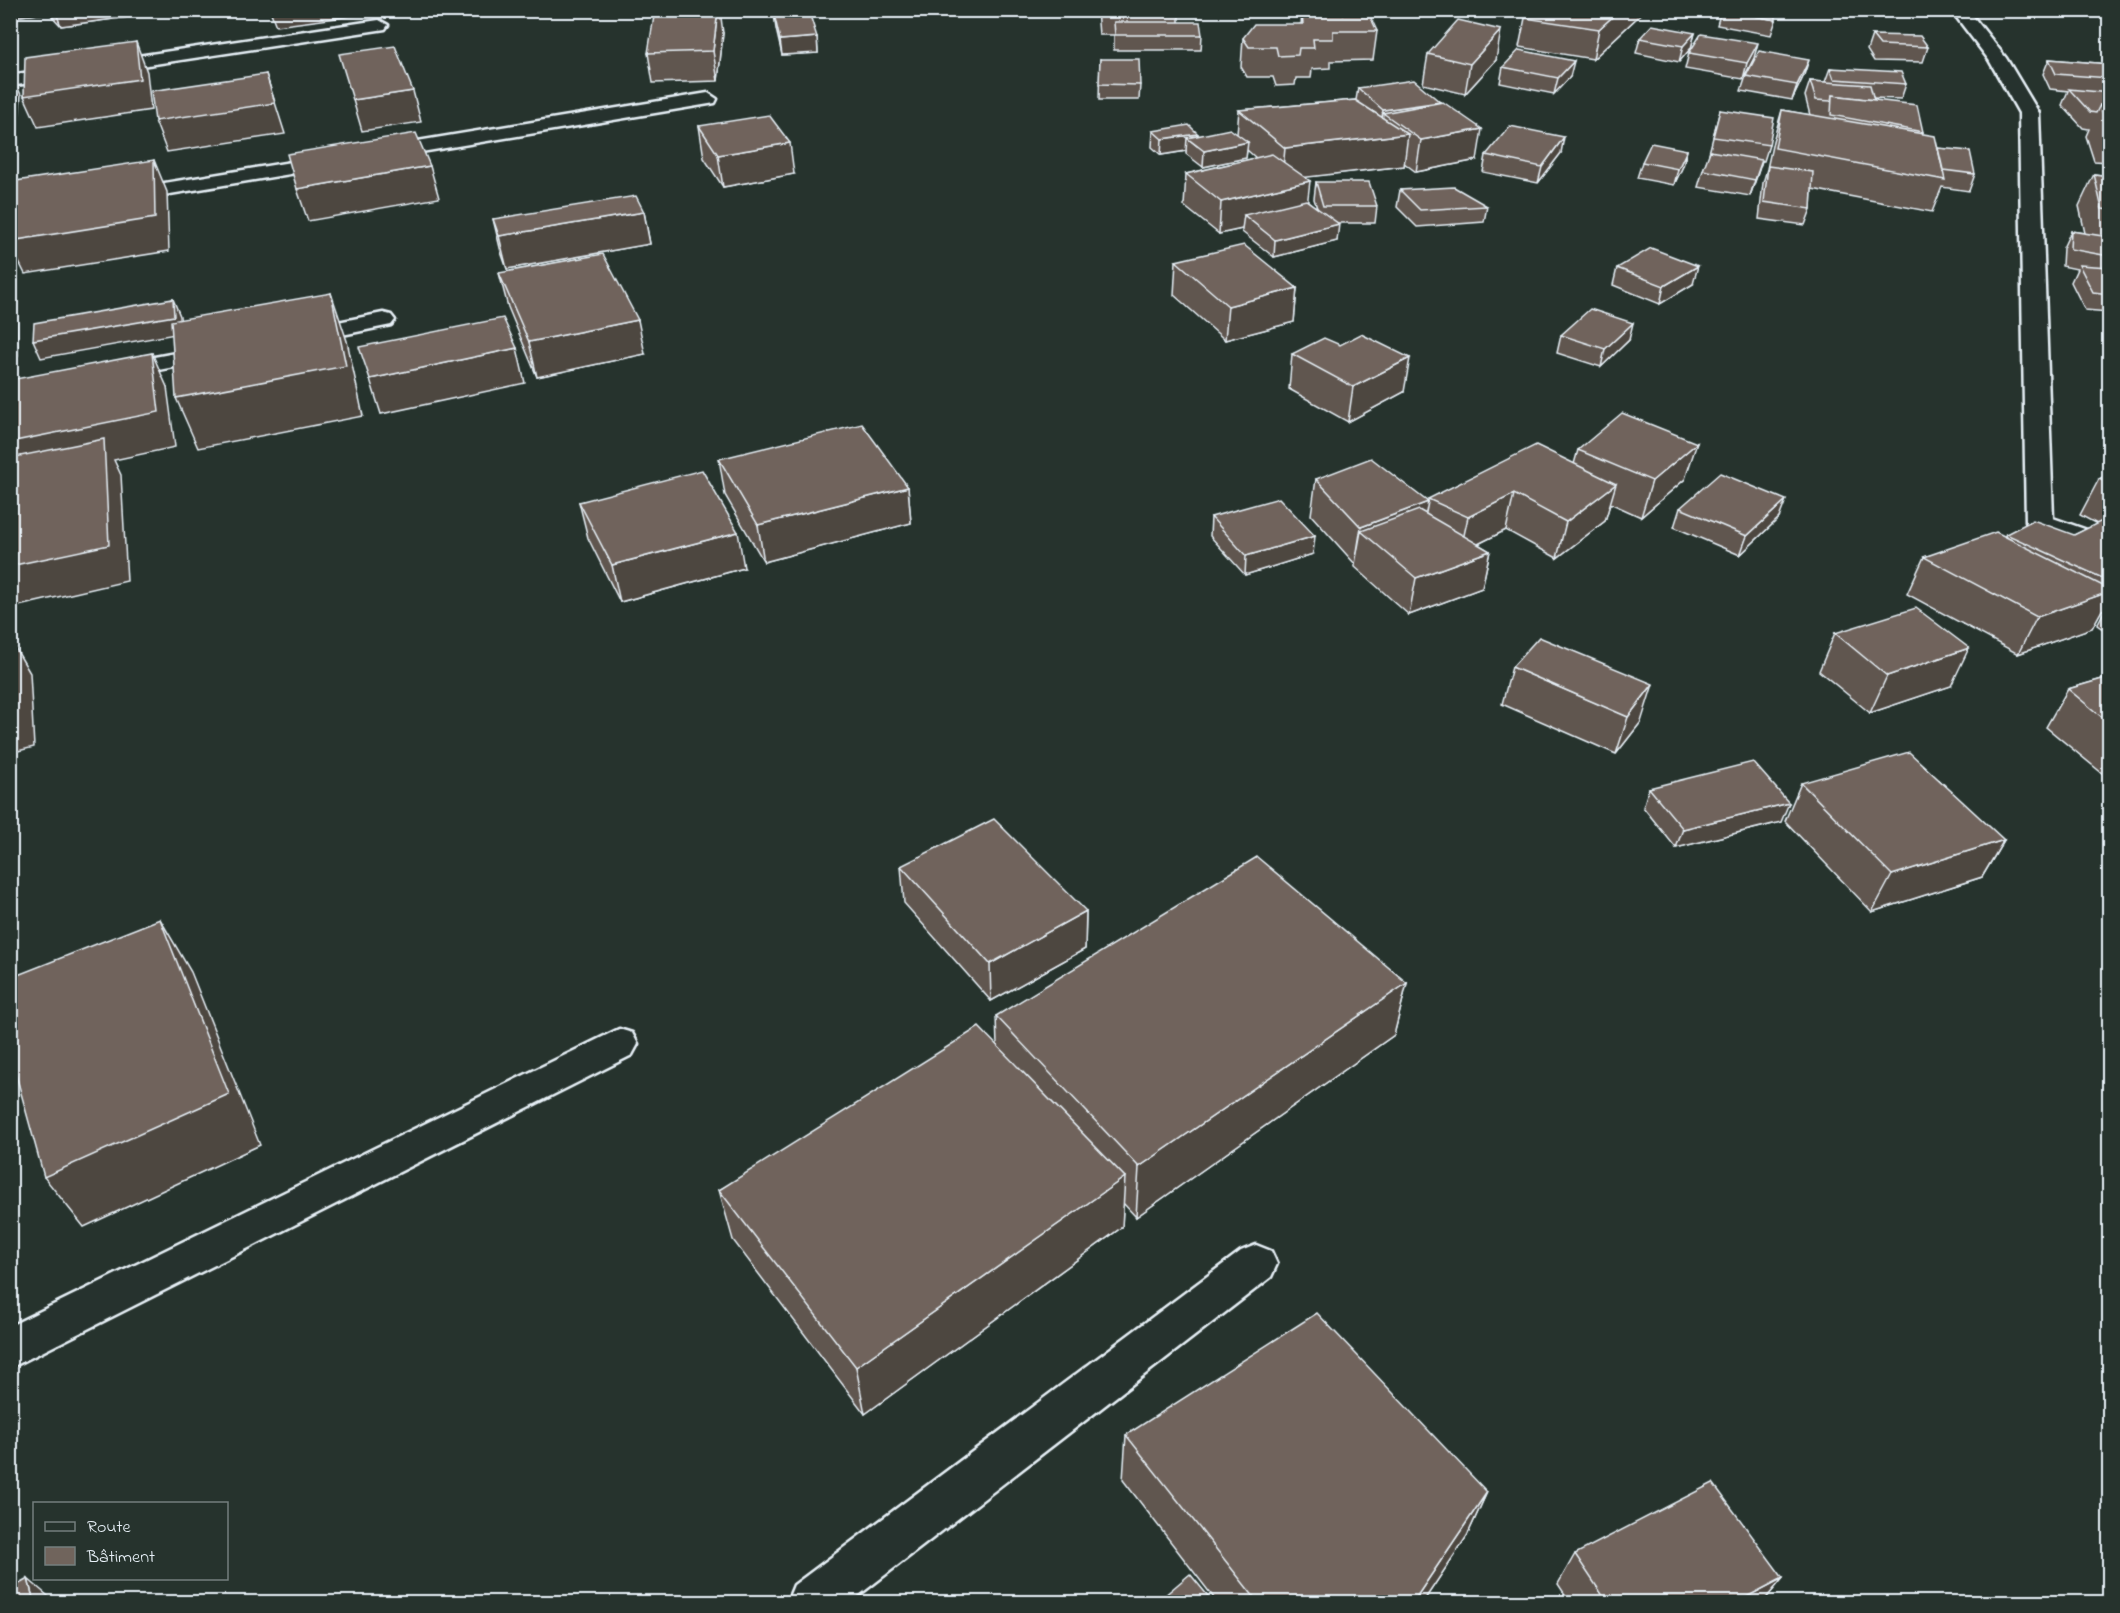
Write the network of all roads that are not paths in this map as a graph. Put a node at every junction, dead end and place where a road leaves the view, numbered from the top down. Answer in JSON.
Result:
{"nodes":[{"id":1,"x":1959,"y":10,"type":"edge"},
{"id":2,"x":379,"y":25,"type":"dead end"},
{"id":3,"x":10,"y":81,"type":"edge"},
{"id":4,"x":708,"y":99,"type":"dead end"},
{"id":5,"x":105,"y":199,"type":"edge"},
{"id":6,"x":383,"y":320,"type":"dead end"},
{"id":7,"x":278,"y":340,"type":"edge"},
{"id":8,"x":243,"y":347,"type":"edge"},
{"id":9,"x":92,"y":376,"type":"edge"},
{"id":10,"x":2109,"y":548,"type":"edge"},
{"id":11,"x":619,"y":1044,"type":"dead end"},
{"id":12,"x":1256,"y":1264,"type":"dead end"},
{"id":13,"x":10,"y":1348,"type":"edge"},
{"id":14,"x":811,"y":1602,"type":"edge"}],
"edges":[{"from":1,"to":10,"type":"street"},
{"from":2,"to":3,"type":"street"},
{"from":4,"to":5,"type":"street"},
{"from":6,"to":7,"type":"street"},
{"from":8,"to":9,"type":"street"},
{"from":11,"to":13,"type":"street"},
{"from":12,"to":14,"type":"street"}]}
